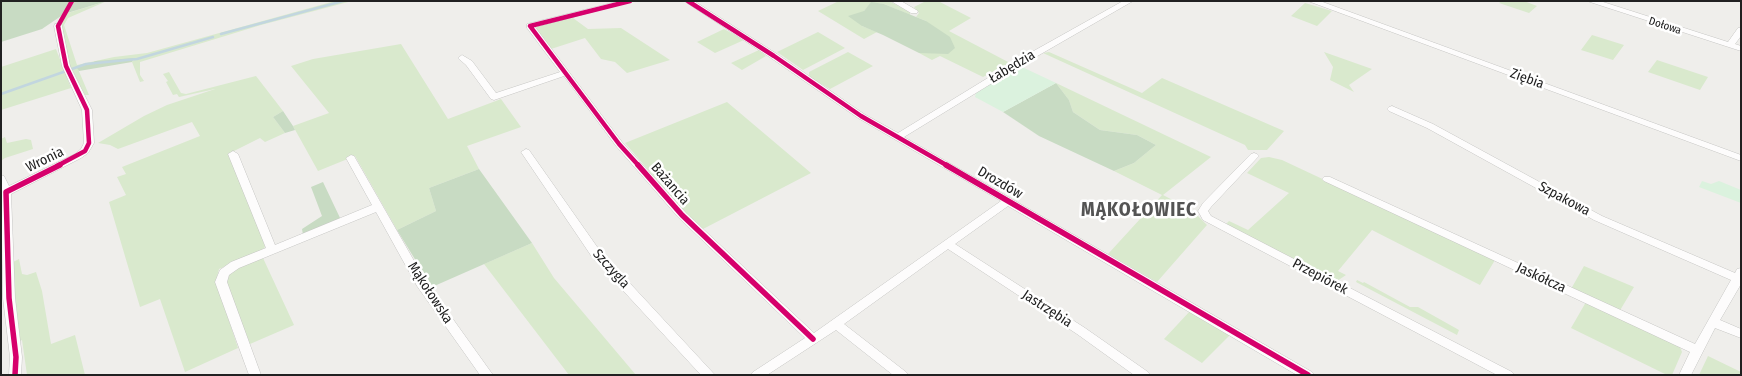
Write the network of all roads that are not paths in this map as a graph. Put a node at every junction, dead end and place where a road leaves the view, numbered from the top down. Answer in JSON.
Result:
{"nodes":[{"id":1,"x":630,"y":1,"type":"edge"},
{"id":2,"x":688,"y":1,"type":"edge"},
{"id":3,"x":895,"y":1,"type":"edge"},
{"id":4,"x":1111,"y":1,"type":"edge"},
{"id":5,"x":1312,"y":1,"type":"edge"},
{"id":6,"x":1591,"y":1,"type":"edge"},
{"id":7,"x":1125,"y":3,"type":"edge"},
{"id":8,"x":914,"y":11,"type":"dead end"},
{"id":9,"x":58,"y":26,"type":"dead end"},
{"id":10,"x":1741,"y":30,"type":"edge"},
{"id":11,"x":1729,"y":46,"type":"junction"},
{"id":12,"x":1741,"y":50,"type":"edge"},
{"id":13,"x":462,"y":58,"type":"dead end"},
{"id":14,"x":565,"y":73,"type":"junction"},
{"id":15,"x":1392,"y":109,"type":"dead end"},
{"id":16,"x":898,"y":137,"type":"junction"},
{"id":17,"x":526,"y":152,"type":"dead end"},
{"id":18,"x":233,"y":154,"type":"dead end"},
{"id":19,"x":1254,"y":156,"type":"dead end"},
{"id":20,"x":351,"y":158,"type":"dead end"},
{"id":21,"x":1741,"y":158,"type":"edge"},
{"id":22,"x":1,"y":178,"type":"edge"},
{"id":23,"x":1327,"y":179,"type":"dead end"},
{"id":24,"x":6,"y":192,"type":"junction"},
{"id":25,"x":1008,"y":201,"type":"junction"},
{"id":26,"x":378,"y":207,"type":"junction"},
{"id":27,"x":949,"y":245,"type":"junction"},
{"id":28,"x":272,"y":250,"type":"junction"},
{"id":29,"x":1740,"y":277,"type":"edge"},
{"id":30,"x":1713,"y":322,"type":"junction"},
{"id":31,"x":836,"y":324,"type":"junction"},
{"id":32,"x":1741,"y":334,"type":"edge"},
{"id":33,"x":813,"y":339,"type":"junction"},
{"id":34,"x":1697,"y":350,"type":"junction"},
{"id":35,"x":15,"y":375,"type":"edge"},
{"id":36,"x":255,"y":375,"type":"edge"},
{"id":37,"x":486,"y":375,"type":"edge"},
{"id":38,"x":709,"y":375,"type":"edge"},
{"id":39,"x":757,"y":375,"type":"edge"},
{"id":40,"x":902,"y":375,"type":"edge"},
{"id":41,"x":1144,"y":375,"type":"edge"},
{"id":42,"x":1308,"y":375,"type":"edge"},
{"id":43,"x":1508,"y":375,"type":"edge"},
{"id":44,"x":1685,"y":375,"type":"edge"}],
"edges":[{"from":1,"to":14,"type":"street","name":"Bażancia"},
{"from":2,"to":16,"type":"street","name":"Drozdów"},
{"from":3,"to":8,"type":"street"},
{"from":4,"to":7,"type":"street"},
{"from":5,"to":21,"type":"street","name":"Ziębia"},
{"from":6,"to":11,"type":"street","name":"Dołowa"},
{"from":7,"to":16,"type":"street","name":"Łabędzia"},
{"from":9,"to":24,"type":"street","name":"Wronia"},
{"from":10,"to":11,"type":"street"},
{"from":11,"to":12,"type":"street","name":"Dołowa"},
{"from":13,"to":14,"type":"street"},
{"from":14,"to":33,"type":"street","name":"Bażancia"},
{"from":15,"to":29,"type":"street","name":"Szpakowa"},
{"from":16,"to":25,"type":"street","name":"Drozdów"},
{"from":17,"to":38,"type":"street","name":"Szczygla"},
{"from":18,"to":28,"type":"street"},
{"from":19,"to":43,"type":"street","name":"Przepiórek"},
{"from":20,"to":26,"type":"street","name":"Mąkołowska"},
{"from":22,"to":24,"type":"street"},
{"from":23,"to":34,"type":"street","name":"Jaskółcza"},
{"from":24,"to":35,"type":"street"},
{"from":25,"to":27,"type":"street"},
{"from":25,"to":42,"type":"street","name":"Drozdów"},
{"from":26,"to":28,"type":"street"},
{"from":26,"to":37,"type":"street","name":"Mąkołowska"},
{"from":27,"to":31,"type":"street"},
{"from":27,"to":41,"type":"street","name":"Jastrzębia"},
{"from":28,"to":36,"type":"street"},
{"from":29,"to":30,"type":"street"},
{"from":30,"to":32,"type":"street"},
{"from":30,"to":34,"type":"street"},
{"from":31,"to":33,"type":"street"},
{"from":31,"to":40,"type":"street"},
{"from":33,"to":39,"type":"street"},
{"from":34,"to":44,"type":"street"}]}
